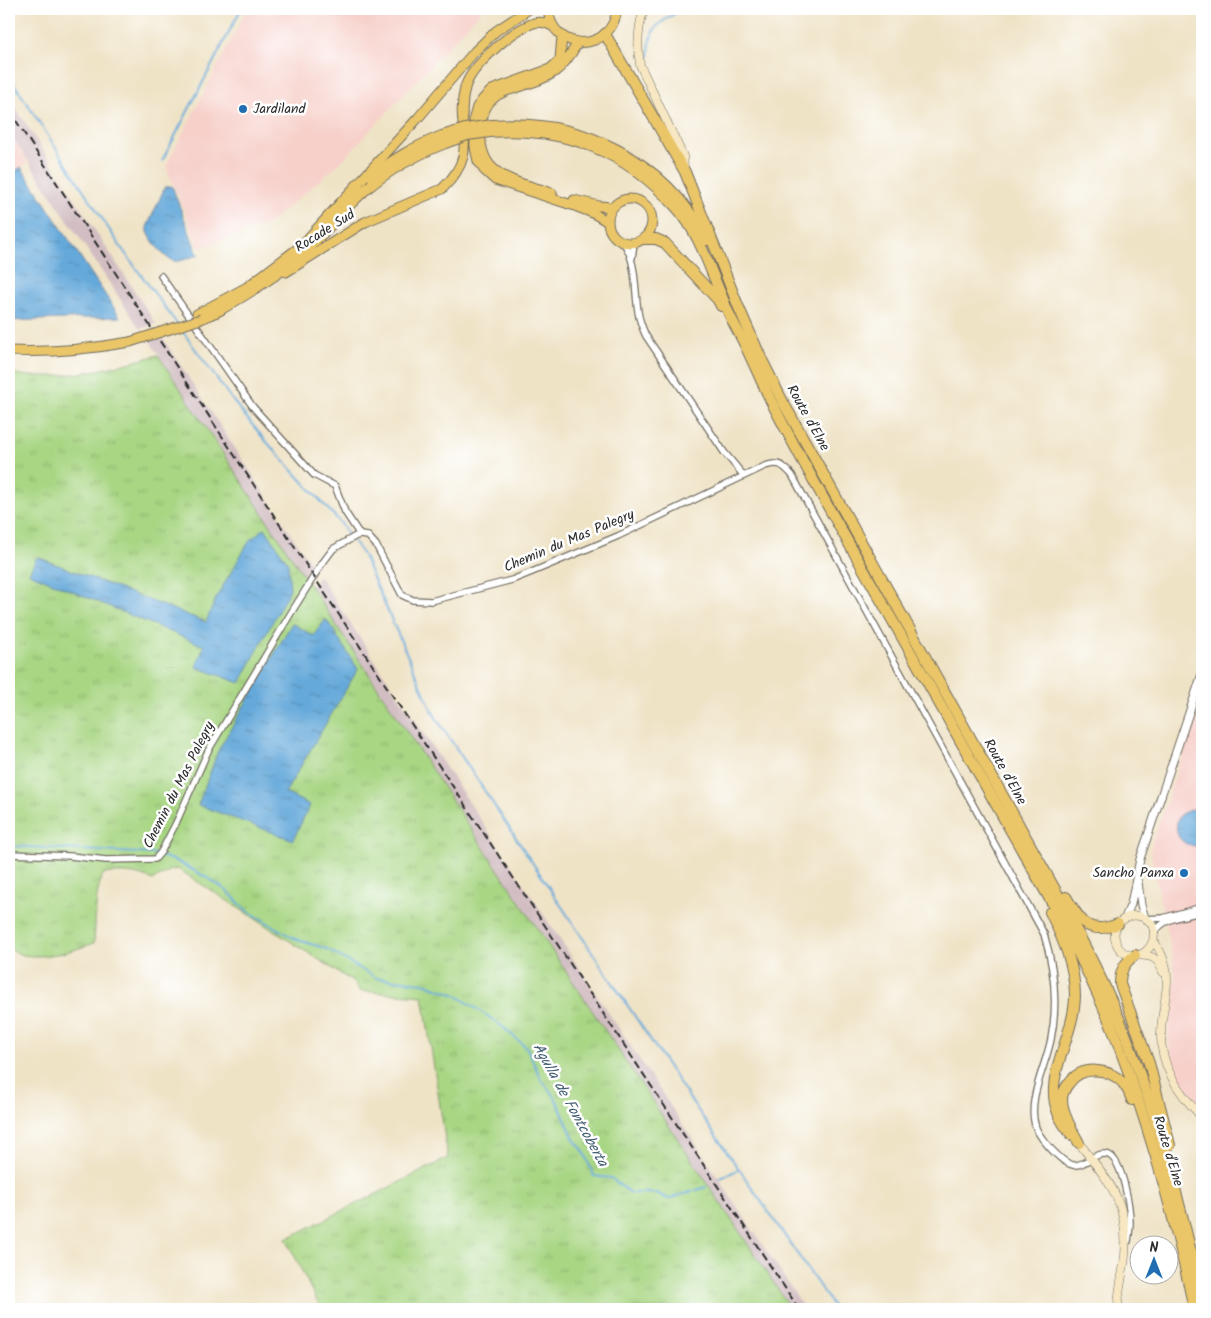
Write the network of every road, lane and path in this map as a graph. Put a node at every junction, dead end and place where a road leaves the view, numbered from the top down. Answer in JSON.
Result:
{"nodes":[{"id":1,"x":529,"y":9,"type":"edge"},
{"id":2,"x":548,"y":9,"type":"edge"},
{"id":3,"x":617,"y":9,"type":"edge"},
{"id":4,"x":644,"y":9,"type":"edge"},
{"id":5,"x":552,"y":26,"type":"junction"},
{"id":6,"x":606,"y":34,"type":"junction"},
{"id":7,"x":562,"y":36,"type":"junction"},
{"id":8,"x":578,"y":42,"type":"junction"},
{"id":9,"x":491,"y":128,"type":"junction"},
{"id":10,"x":443,"y":139,"type":"junction"},
{"id":11,"x":685,"y":172,"type":"junction"},
{"id":12,"x":340,"y":204,"type":"junction"},
{"id":13,"x":613,"y":207,"type":"junction"},
{"id":14,"x":608,"y":222,"type":"junction"},
{"id":15,"x":639,"y":241,"type":"junction"},
{"id":16,"x":623,"y":242,"type":"junction"},
{"id":17,"x":632,"y":262,"type":"junction"},
{"id":18,"x":161,"y":276,"type":"dead end"},
{"id":19,"x":727,"y":278,"type":"junction"},
{"id":20,"x":216,"y":312,"type":"junction"},
{"id":21,"x":199,"y":316,"type":"junction"},
{"id":22,"x":130,"y":339,"type":"junction"},
{"id":23,"x":9,"y":346,"type":"edge"},
{"id":24,"x":9,"y":352,"type":"edge"},
{"id":25,"x":771,"y":400,"type":"junction"},
{"id":26,"x":744,"y":476,"type":"junction"},
{"id":27,"x":358,"y":536,"type":"junction"},
{"id":28,"x":1202,"y":674,"type":"edge"},
{"id":29,"x":941,"y":685,"type":"junction"},
{"id":30,"x":1015,"y":838,"type":"junction"},
{"id":31,"x":9,"y":854,"type":"edge"},
{"id":32,"x":1137,"y":871,"type":"junction"},
{"id":33,"x":1202,"y":907,"type":"edge"},
{"id":34,"x":1202,"y":912,"type":"edge"},
{"id":35,"x":1146,"y":919,"type":"junction"},
{"id":36,"x":1122,"y":921,"type":"junction"},
{"id":37,"x":1154,"y":937,"type":"junction"},
{"id":38,"x":1137,"y":955,"type":"junction"},
{"id":39,"x":1166,"y":987,"type":"junction"},
{"id":40,"x":1202,"y":1117,"type":"edge"},
{"id":41,"x":1079,"y":1143,"type":"junction"},
{"id":42,"x":1091,"y":1158,"type":"junction"},
{"id":43,"x":1125,"y":1258,"type":"junction"},
{"id":44,"x":1193,"y":1261,"type":"junction"},
{"id":45,"x":1202,"y":1302,"type":"edge"},
{"id":46,"x":1118,"y":1309,"type":"edge"},
{"id":47,"x":1192,"y":1309,"type":"edge"}],
"edges":[{"from":1,"to":12,"type":"main road","name":"Rocade Sud"},
{"from":2,"to":5,"type":"main road"},
{"from":3,"to":6,"type":"main road"},
{"from":4,"to":11,"type":"main road"},
{"from":5,"to":7,"type":"main road"},
{"from":5,"to":20,"type":"main road","name":"Rocade Sud"},
{"from":6,"to":8,"type":"main road"},
{"from":6,"to":11,"type":"highway"},
{"from":7,"to":8,"type":"main road"},
{"from":7,"to":14,"type":"main road"},
{"from":8,"to":13,"type":"main road"},
{"from":9,"to":10,"type":"highway","bridge":true},
{"from":9,"to":19,"type":"highway"},
{"from":9,"to":25,"type":"highway"},
{"from":10,"to":12,"type":"highway"},
{"from":10,"to":20,"type":"highway"},
{"from":11,"to":19,"type":"highway"},
{"from":12,"to":21,"type":"main road","name":"Rocade Sud"},
{"from":13,"to":14,"type":"main road"},
{"from":13,"to":15,"type":"main road"},
{"from":14,"to":16,"type":"main road"},
{"from":15,"to":16,"type":"main road"},
{"from":15,"to":17,"type":"street"},
{"from":15,"to":25,"type":"highway"},
{"from":16,"to":17,"type":"street"},
{"from":17,"to":26,"type":"street"},
{"from":18,"to":27,"type":"street"},
{"from":19,"to":29,"type":"highway","name":"Route d'Elne"},
{"from":20,"to":21,"type":"main road","name":"Rocade Sud"},
{"from":21,"to":22,"type":"main road","name":"Rocade Sud","bridge":true},
{"from":22,"to":23,"type":"main road","name":"Rocade Sud"},
{"from":22,"to":24,"type":"main road","name":"Rocade Sud"},
{"from":25,"to":30,"type":"highway","name":"Route d'Elne"},
{"from":26,"to":27,"type":"street","name":"Chemin du Mas Palegry"},
{"from":26,"to":42,"type":"street"},
{"from":27,"to":31,"type":"street","name":"Chemin du Mas Palegry"},
{"from":28,"to":32,"type":"street"},
{"from":29,"to":36,"type":"highway"},
{"from":29,"to":44,"type":"highway","name":"Route d'Elne"},
{"from":30,"to":41,"type":"highway"},
{"from":30,"to":47,"type":"highway","name":"Route d'Elne"},
{"from":32,"to":35,"type":"street"},
{"from":32,"to":36,"type":"street"},
{"from":33,"to":35,"type":"street"},
{"from":34,"to":37,"type":"street"},
{"from":35,"to":36,"type":"main road"},
{"from":35,"to":37,"type":"main road"},
{"from":36,"to":38,"type":"main road"},
{"from":37,"to":38,"type":"main road"},
{"from":37,"to":39,"type":"main road"},
{"from":38,"to":39,"type":"main road"},
{"from":38,"to":44,"type":"highway"},
{"from":39,"to":40,"type":"main road"},
{"from":41,"to":42,"type":"main road"},
{"from":41,"to":47,"type":"highway"},
{"from":42,"to":43,"type":"main road"},
{"from":42,"to":43,"type":"street"},
{"from":43,"to":46,"type":"main road"},
{"from":44,"to":45,"type":"highway","name":"Route d'Elne"}]}
